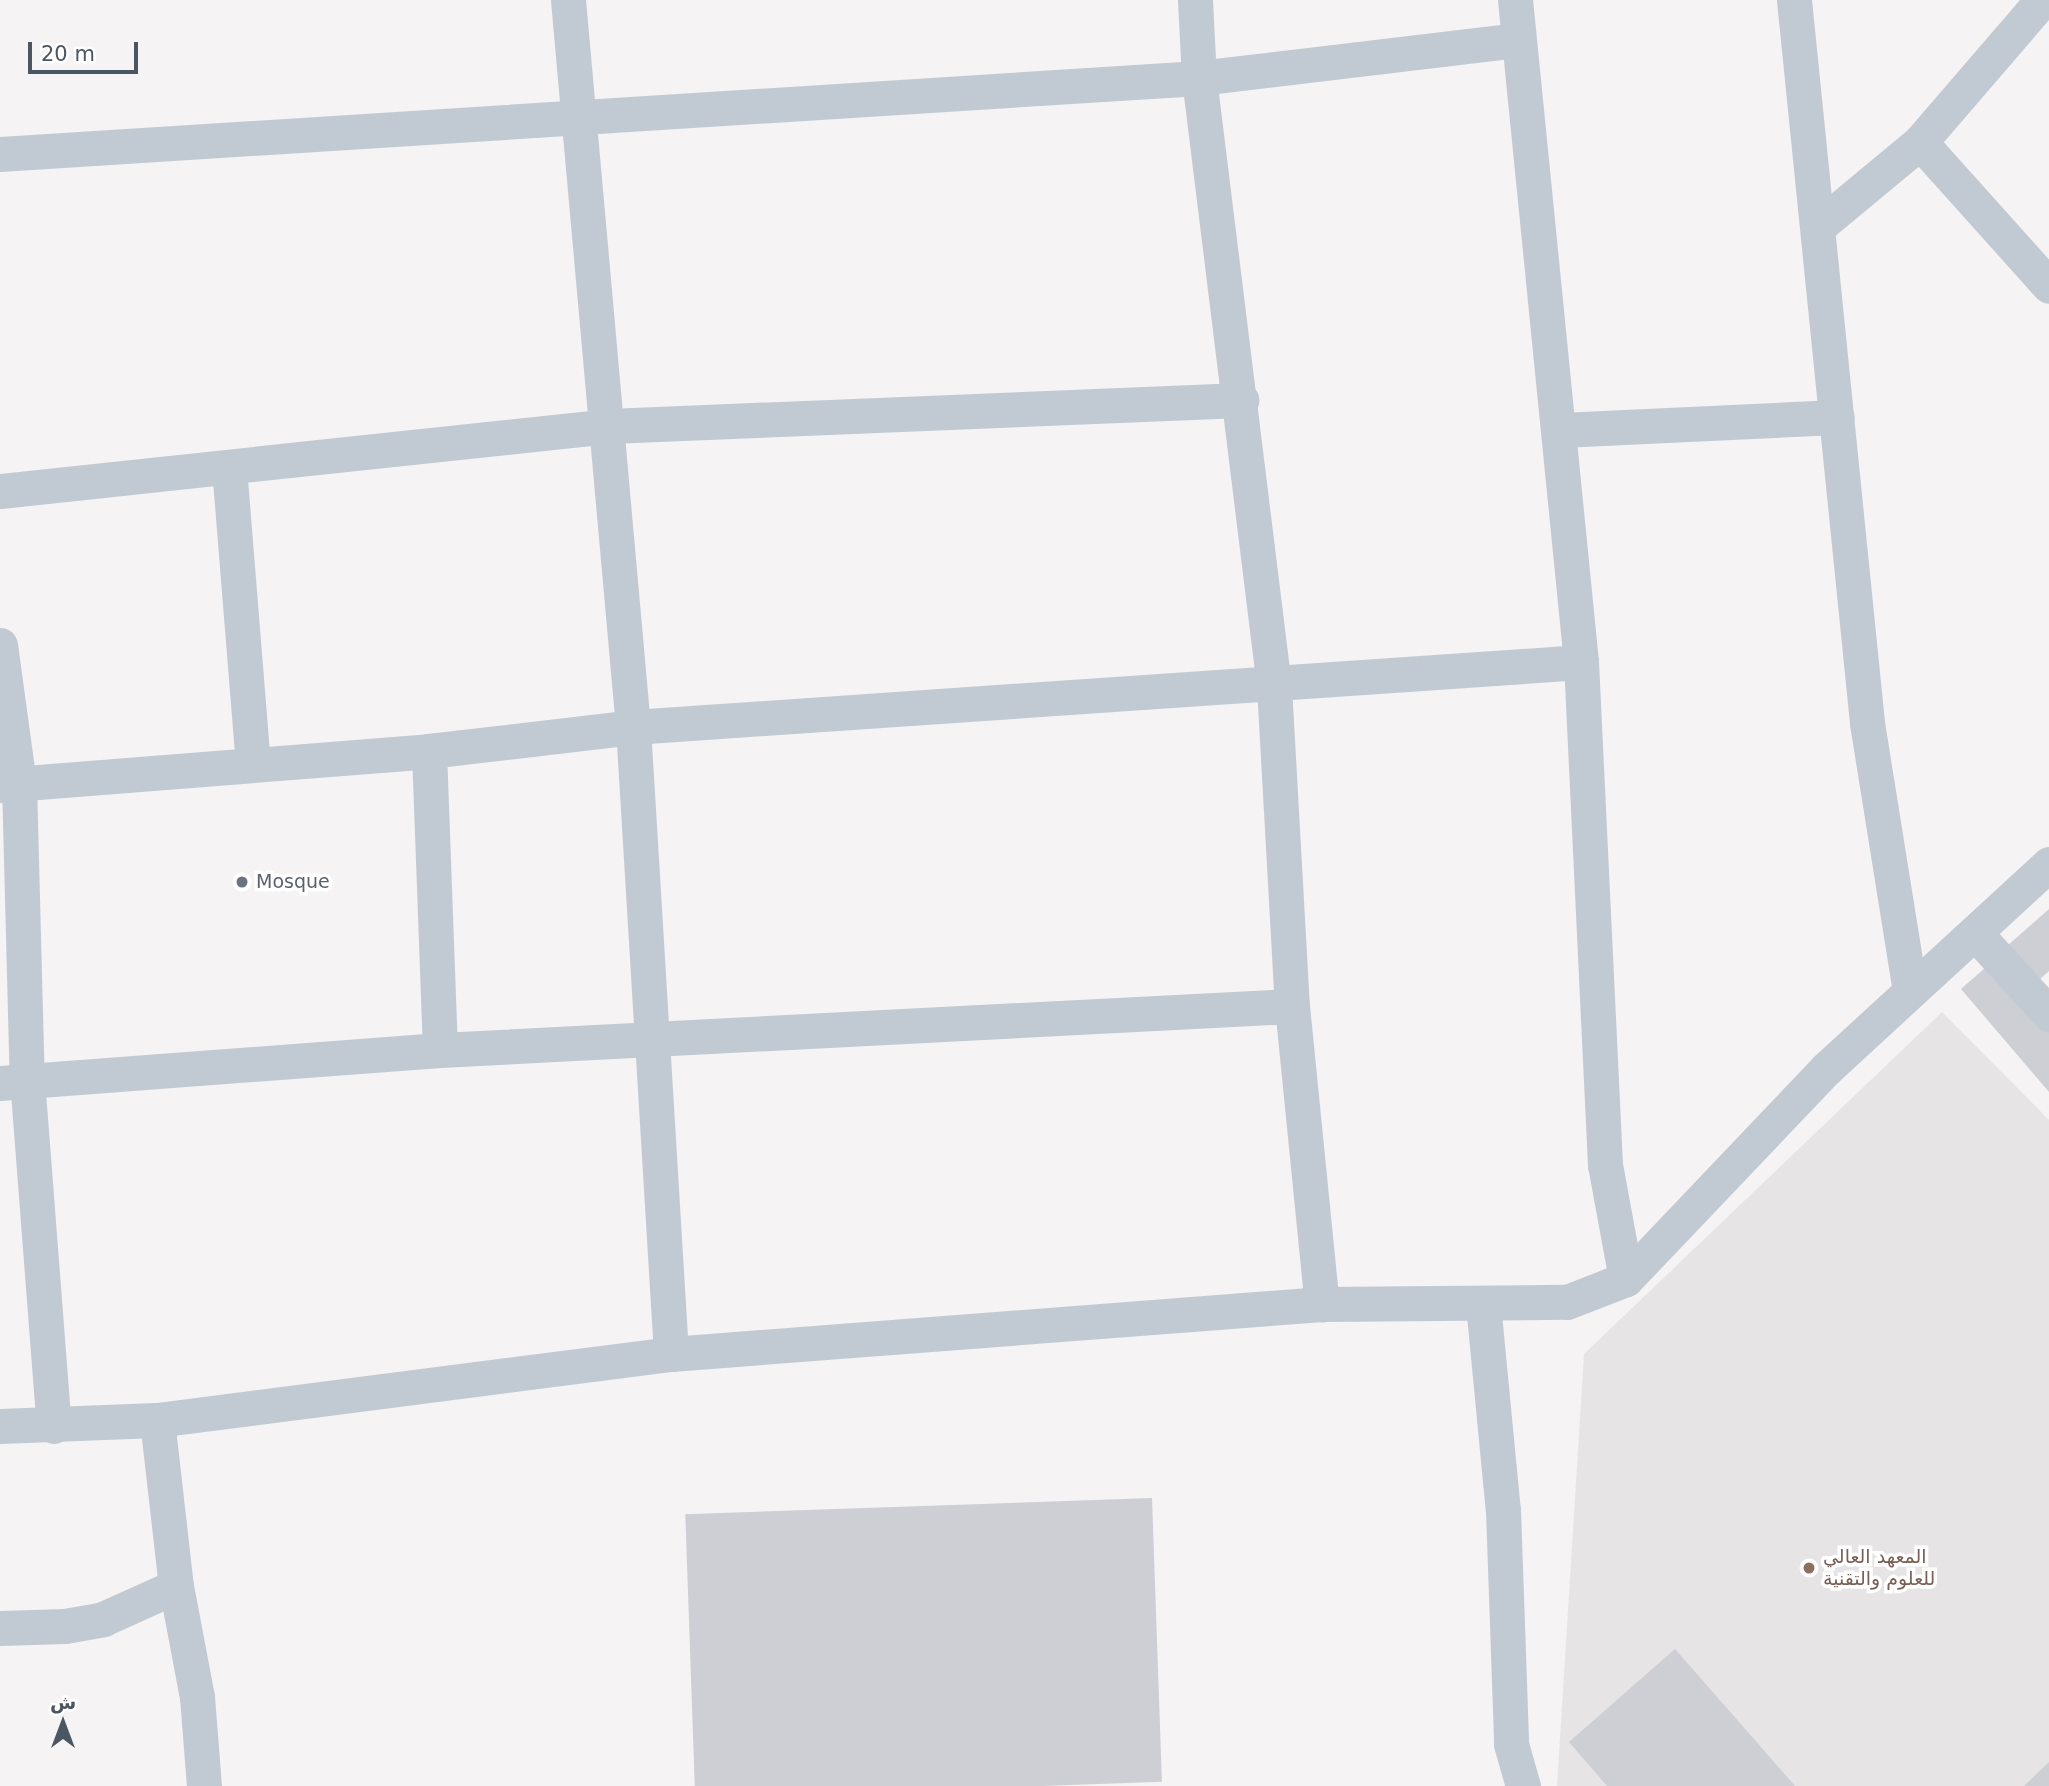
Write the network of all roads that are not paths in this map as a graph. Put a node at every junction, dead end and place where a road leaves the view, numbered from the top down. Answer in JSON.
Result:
{"nodes":[{"id":1,"x":568,"y":0,"type":"edge"},
{"id":2,"x":1195,"y":0,"type":"edge"},
{"id":3,"x":1515,"y":0,"type":"edge"},
{"id":4,"x":1794,"y":0,"type":"edge"},
{"id":5,"x":2042,"y":0,"type":"edge"},
{"id":6,"x":1517,"y":40,"type":"junction"},
{"id":7,"x":1199,"y":78,"type":"junction"},
{"id":8,"x":580,"y":120,"type":"junction"},
{"id":9,"x":1920,"y":142,"type":"junction"},
{"id":10,"x":0,"y":154,"type":"edge"},
{"id":11,"x":1819,"y":226,"type":"junction"},
{"id":12,"x":2049,"y":286,"type":"edge"},
{"id":13,"x":1241,"y":400,"type":"junction"},
{"id":14,"x":1837,"y":417,"type":"junction"},
{"id":15,"x":609,"y":426,"type":"junction"},
{"id":16,"x":1561,"y":430,"type":"junction"},
{"id":17,"x":229,"y":467,"type":"junction"},
{"id":18,"x":0,"y":491,"type":"edge"},
{"id":19,"x":0,"y":645,"type":"edge"},
{"id":20,"x":1581,"y":662,"type":"junction"},
{"id":21,"x":1274,"y":686,"type":"junction"},
{"id":22,"x":633,"y":727,"type":"junction"},
{"id":23,"x":429,"y":751,"type":"junction"},
{"id":24,"x":253,"y":764,"type":"junction"},
{"id":25,"x":10,"y":784,"type":"edge"},
{"id":26,"x":2049,"y":864,"type":"edge"},
{"id":27,"x":1975,"y":933,"type":"junction"},
{"id":28,"x":1910,"y":992,"type":"junction"},
{"id":29,"x":1292,"y":1006,"type":"junction"},
{"id":30,"x":2049,"y":1014,"type":"edge"},
{"id":31,"x":653,"y":1040,"type":"junction"},
{"id":32,"x":440,"y":1050,"type":"junction"},
{"id":33,"x":14,"y":1081,"type":"edge"},
{"id":34,"x":1626,"y":1279,"type":"junction"},
{"id":35,"x":1322,"y":1304,"type":"junction"},
{"id":36,"x":1483,"y":1304,"type":"junction"},
{"id":37,"x":671,"y":1354,"type":"junction"},
{"id":38,"x":157,"y":1420,"type":"junction"},
{"id":39,"x":0,"y":1426,"type":"edge"},
{"id":40,"x":54,"y":1426,"type":"junction"},
{"id":41,"x":176,"y":1586,"type":"junction"},
{"id":42,"x":0,"y":1628,"type":"edge"},
{"id":43,"x":204,"y":1786,"type":"edge"},
{"id":44,"x":1524,"y":1786,"type":"edge"}],
"edges":[{"from":1,"to":8,"type":"street"},
{"from":2,"to":7,"type":"street"},
{"from":3,"to":6,"type":"street"},
{"from":4,"to":11,"type":"street"},
{"from":5,"to":9,"type":"street"},
{"from":6,"to":7,"type":"street"},
{"from":6,"to":16,"type":"street"},
{"from":7,"to":8,"type":"street"},
{"from":7,"to":13,"type":"street"},
{"from":8,"to":10,"type":"street"},
{"from":8,"to":15,"type":"street"},
{"from":9,"to":11,"type":"street"},
{"from":9,"to":12,"type":"street"},
{"from":11,"to":14,"type":"street"},
{"from":13,"to":15,"type":"street"},
{"from":13,"to":21,"type":"street"},
{"from":14,"to":16,"type":"street"},
{"from":14,"to":28,"type":"street"},
{"from":15,"to":17,"type":"street"},
{"from":15,"to":22,"type":"street"},
{"from":16,"to":20,"type":"street"},
{"from":17,"to":18,"type":"street"},
{"from":17,"to":24,"type":"street"},
{"from":19,"to":25,"type":"street"},
{"from":20,"to":21,"type":"street"},
{"from":20,"to":34,"type":"street"},
{"from":21,"to":22,"type":"street"},
{"from":21,"to":29,"type":"street"},
{"from":22,"to":23,"type":"street"},
{"from":22,"to":31,"type":"street"},
{"from":23,"to":24,"type":"street"},
{"from":23,"to":32,"type":"street"},
{"from":24,"to":25,"type":"street"},
{"from":25,"to":33,"type":"street"},
{"from":26,"to":27,"type":"street"},
{"from":27,"to":28,"type":"street"},
{"from":27,"to":30,"type":"street"},
{"from":28,"to":34,"type":"street"},
{"from":29,"to":31,"type":"street"},
{"from":29,"to":35,"type":"street"},
{"from":31,"to":32,"type":"street"},
{"from":31,"to":37,"type":"street"},
{"from":32,"to":33,"type":"street"},
{"from":33,"to":40,"type":"street"},
{"from":34,"to":36,"type":"street"},
{"from":35,"to":36,"type":"street"},
{"from":35,"to":37,"type":"street"},
{"from":36,"to":44,"type":"street"},
{"from":37,"to":38,"type":"street"},
{"from":38,"to":40,"type":"street"},
{"from":38,"to":41,"type":"street"},
{"from":39,"to":40,"type":"street"},
{"from":41,"to":42,"type":"street"},
{"from":41,"to":43,"type":"street"}]}
